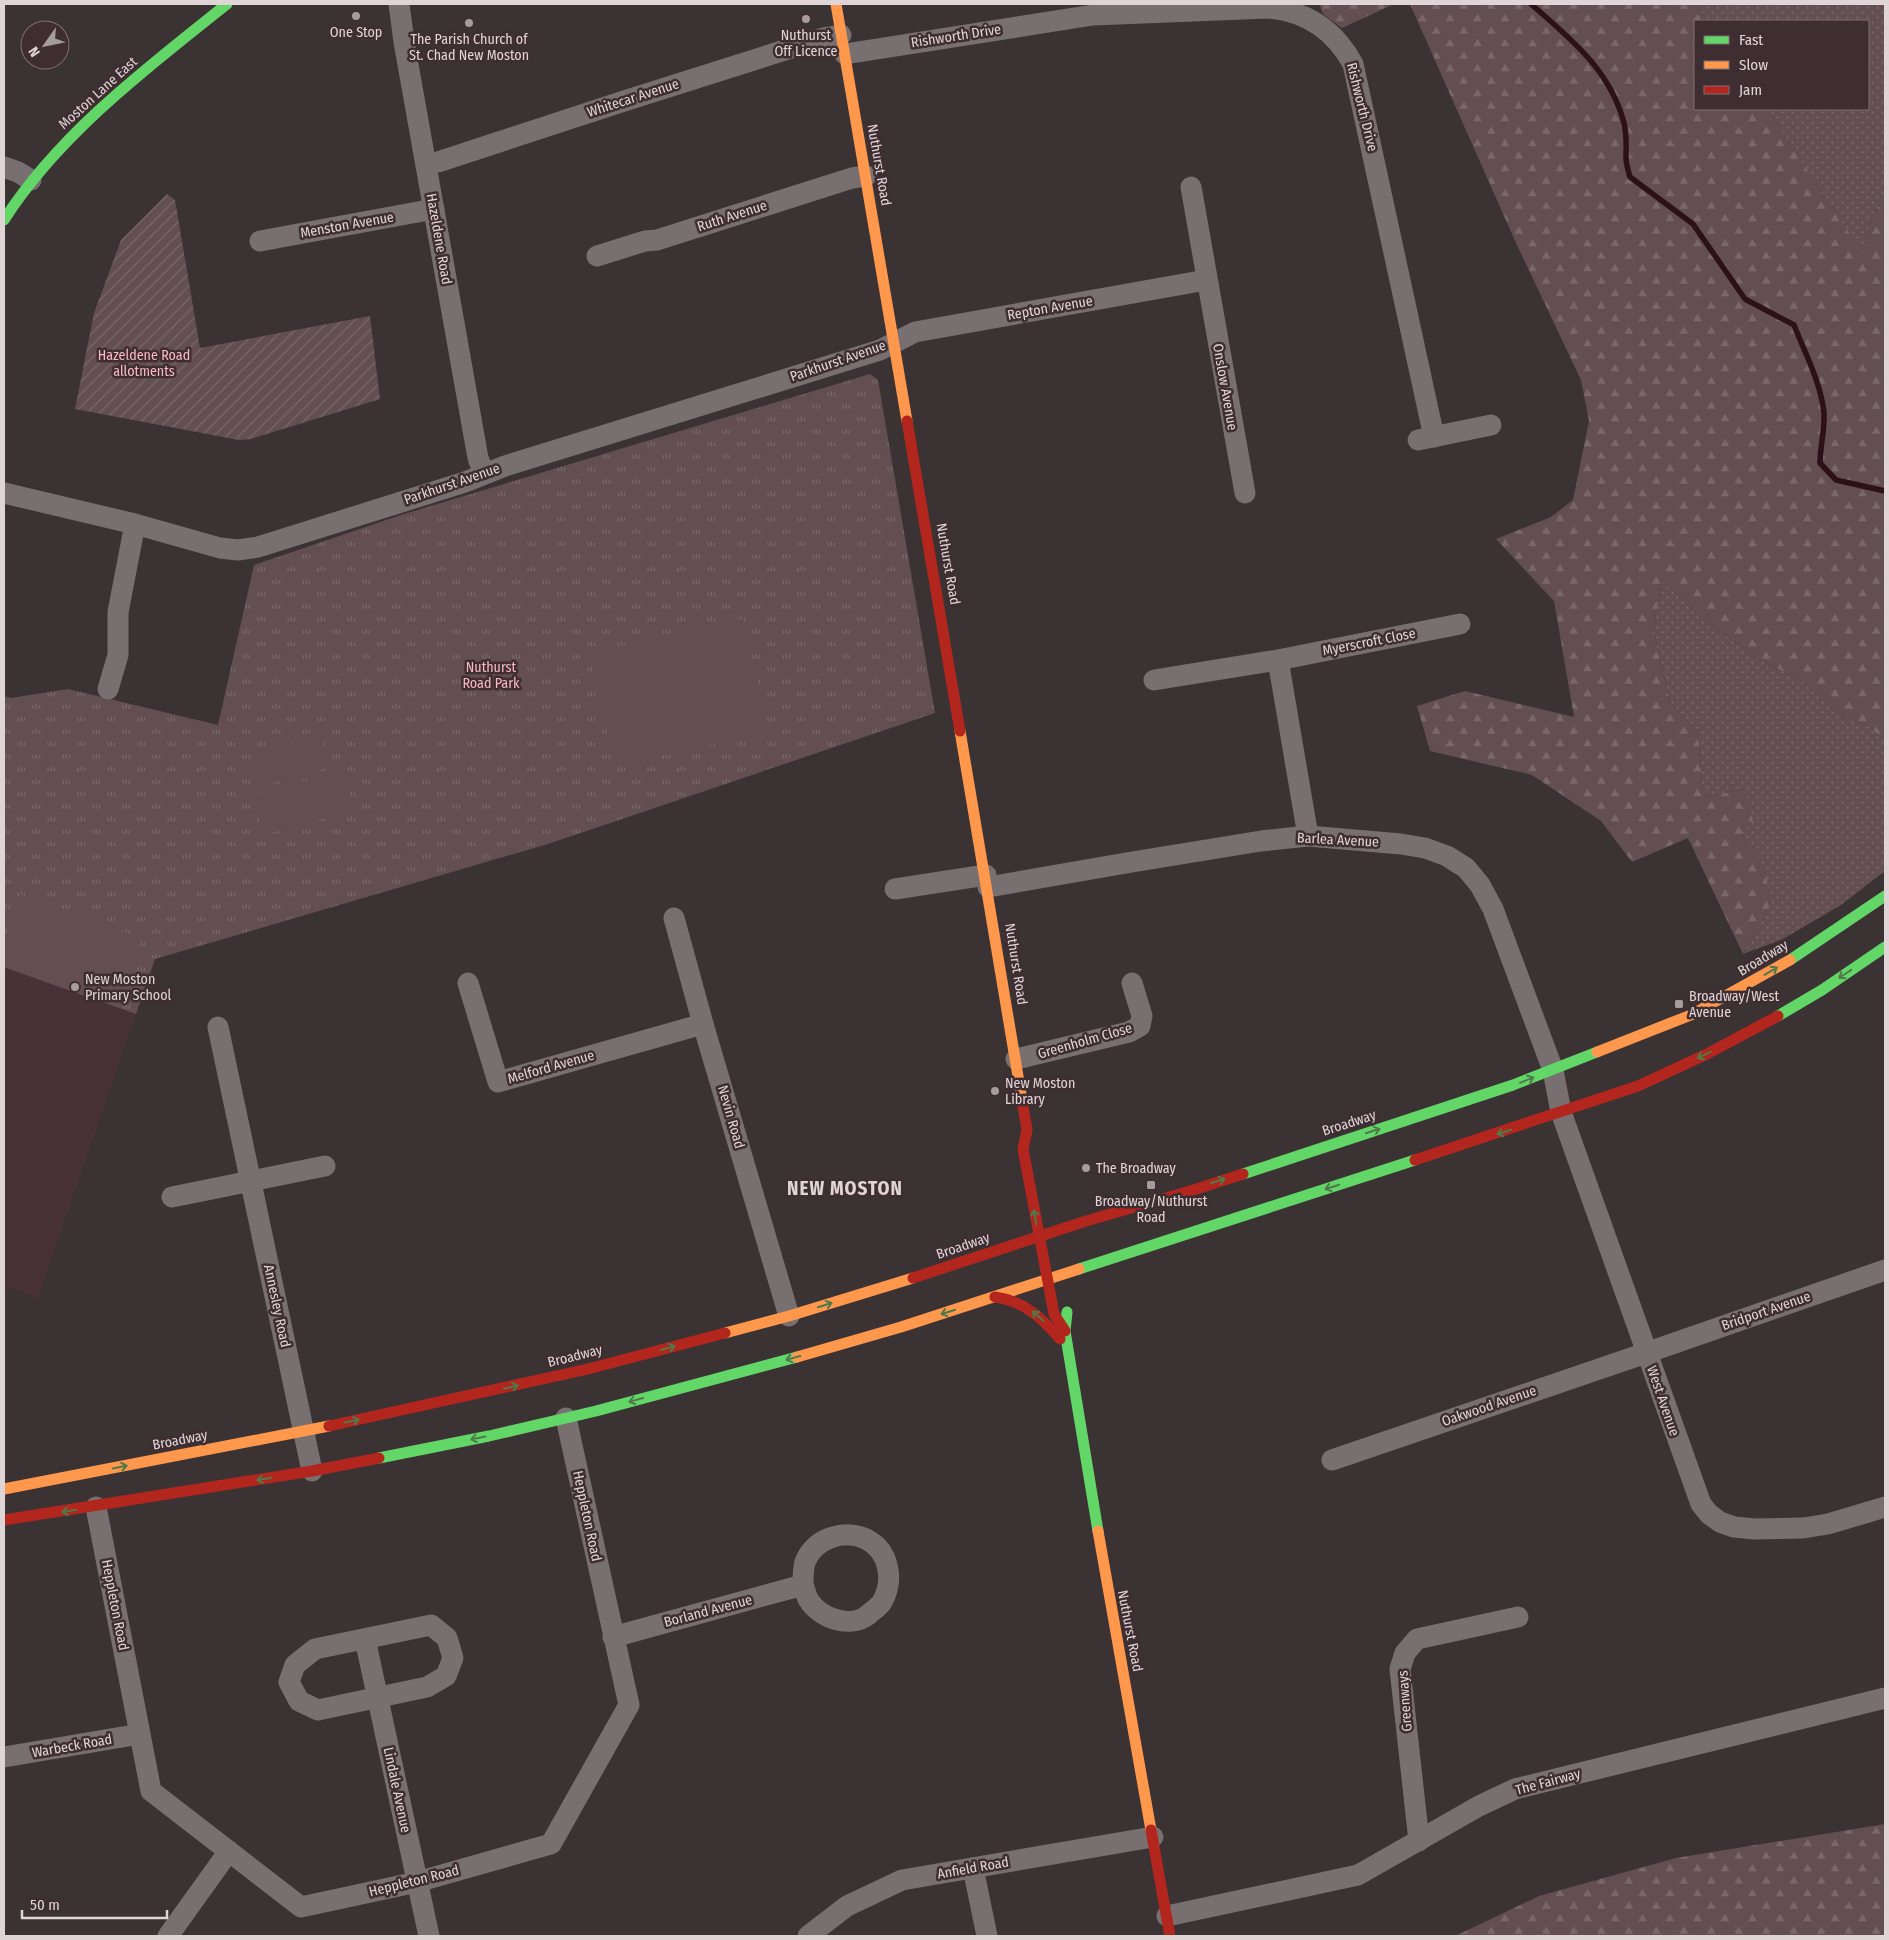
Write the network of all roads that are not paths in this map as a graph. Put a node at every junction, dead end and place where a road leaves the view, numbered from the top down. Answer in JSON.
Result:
{"nodes":[{"id":1,"x":227,"y":4,"type":"edge"},
{"id":2,"x":399,"y":4,"type":"edge"},
{"id":3,"x":836,"y":4,"type":"edge"},
{"id":4,"x":1300,"y":9,"type":"edge"},
{"id":5,"x":843,"y":45,"type":"junction"},
{"id":6,"x":426,"y":164,"type":"junction"},
{"id":7,"x":4,"y":168,"type":"edge"},
{"id":8,"x":866,"y":176,"type":"junction"},
{"id":9,"x":31,"y":180,"type":"junction"},
{"id":10,"x":1191,"y":187,"type":"dead end"},
{"id":11,"x":434,"y":210,"type":"junction"},
{"id":12,"x":4,"y":220,"type":"edge"},
{"id":13,"x":260,"y":241,"type":"dead end"},
{"id":14,"x":597,"y":256,"type":"dead end"},
{"id":15,"x":1206,"y":280,"type":"junction"},
{"id":16,"x":895,"y":342,"type":"junction"},
{"id":17,"x":1491,"y":425,"type":"dead end"},
{"id":18,"x":484,"y":474,"type":"junction"},
{"id":19,"x":4,"y":493,"type":"edge"},
{"id":20,"x":1245,"y":493,"type":"dead end"},
{"id":21,"x":135,"y":524,"type":"junction"},
{"id":22,"x":1460,"y":624,"type":"dead end"},
{"id":23,"x":1278,"y":660,"type":"junction"},
{"id":24,"x":1154,"y":680,"type":"dead end"},
{"id":25,"x":108,"y":689,"type":"dead end"},
{"id":26,"x":1308,"y":836,"type":"junction"},
{"id":27,"x":987,"y":881,"type":"junction"},
{"id":28,"x":895,"y":889,"type":"dead end"},
{"id":29,"x":1885,"y":896,"type":"edge"},
{"id":30,"x":674,"y":918,"type":"dead end"},
{"id":31,"x":1885,"y":947,"type":"edge"},
{"id":32,"x":468,"y":983,"type":"dead end"},
{"id":33,"x":1132,"y":983,"type":"dead end"},
{"id":34,"x":703,"y":1024,"type":"junction"},
{"id":35,"x":218,"y":1027,"type":"dead end"},
{"id":36,"x":1016,"y":1059,"type":"junction"},
{"id":37,"x":1553,"y":1070,"type":"junction"},
{"id":38,"x":1561,"y":1112,"type":"junction"},
{"id":39,"x":324,"y":1166,"type":"dead end"},
{"id":40,"x":251,"y":1181,"type":"junction"},
{"id":41,"x":172,"y":1197,"type":"dead end"},
{"id":42,"x":1039,"y":1238,"type":"junction"},
{"id":43,"x":1885,"y":1270,"type":"edge"},
{"id":44,"x":1047,"y":1279,"type":"junction"},
{"id":45,"x":995,"y":1297,"type":"junction"},
{"id":46,"x":1066,"y":1301,"type":"dead end"},
{"id":47,"x":789,"y":1316,"type":"junction"},
{"id":48,"x":1065,"y":1331,"type":"junction"},
{"id":49,"x":1069,"y":1352,"type":"junction"},
{"id":50,"x":1646,"y":1353,"type":"junction"},
{"id":51,"x":566,"y":1418,"type":"junction"},
{"id":52,"x":304,"y":1432,"type":"junction"},
{"id":53,"x":1332,"y":1460,"type":"dead end"},
{"id":54,"x":312,"y":1471,"type":"junction"},
{"id":55,"x":4,"y":1489,"type":"edge"},
{"id":56,"x":96,"y":1507,"type":"junction"},
{"id":57,"x":1885,"y":1507,"type":"edge"},
{"id":58,"x":4,"y":1520,"type":"edge"},
{"id":59,"x":803,"y":1585,"type":"junction"},
{"id":60,"x":1518,"y":1617,"type":"dead end"},
{"id":61,"x":613,"y":1637,"type":"junction"},
{"id":62,"x":365,"y":1639,"type":"junction"},
{"id":63,"x":378,"y":1698,"type":"junction"},
{"id":64,"x":1885,"y":1698,"type":"edge"},
{"id":65,"x":140,"y":1734,"type":"junction"},
{"id":66,"x":4,"y":1757,"type":"edge"},
{"id":67,"x":1153,"y":1837,"type":"junction"},
{"id":68,"x":1419,"y":1841,"type":"junction"},
{"id":69,"x":228,"y":1851,"type":"junction"},
{"id":70,"x":973,"y":1868,"type":"junction"},
{"id":71,"x":417,"y":1882,"type":"junction"},
{"id":72,"x":1169,"y":1926,"type":"edge"},
{"id":73,"x":168,"y":1936,"type":"edge"},
{"id":74,"x":429,"y":1936,"type":"edge"},
{"id":75,"x":808,"y":1936,"type":"edge"},
{"id":76,"x":986,"y":1936,"type":"edge"}],
"edges":[{"from":1,"to":9,"type":"main road","name":"Moston Lane East"},
{"from":2,"to":6,"type":"street","name":"Hazeldene Road"},
{"from":3,"to":5,"type":"main road","name":"Nuthurst Road"},
{"from":4,"to":5,"type":"street","name":"Rishworth Drive"},
{"from":4,"to":17,"type":"street","name":"Rishworth Drive"},
{"from":5,"to":6,"type":"street","name":"Whitecar Avenue"},
{"from":5,"to":8,"type":"main road","name":"Nuthurst Road"},
{"from":6,"to":11,"type":"street","name":"Hazeldene Road"},
{"from":7,"to":9,"type":"street"},
{"from":8,"to":14,"type":"street","name":"Ruth Avenue"},
{"from":8,"to":16,"type":"main road","name":"Nuthurst Road"},
{"from":9,"to":12,"type":"main road","name":"Moston Lane East"},
{"from":10,"to":15,"type":"street","name":"Onslow Avenue"},
{"from":11,"to":13,"type":"street","name":"Menston Avenue"},
{"from":11,"to":18,"type":"street","name":"Hazeldene Road"},
{"from":15,"to":16,"type":"street","name":"Repton Avenue"},
{"from":15,"to":20,"type":"street","name":"Onslow Avenue"},
{"from":16,"to":18,"type":"street","name":"Parkhurst Avenue"},
{"from":16,"to":27,"type":"main road","name":"Nuthurst Road"},
{"from":18,"to":21,"type":"street","name":"Parkhurst Avenue"},
{"from":19,"to":21,"type":"street","name":"Parkhurst Avenue"},
{"from":21,"to":25,"type":"street"},
{"from":22,"to":23,"type":"street","name":"Myerscroft Close"},
{"from":23,"to":24,"type":"street","name":"Myerscroft Close"},
{"from":23,"to":26,"type":"street"},
{"from":26,"to":27,"type":"street","name":"Barlea Avenue"},
{"from":26,"to":37,"type":"street","name":"Barlea Avenue"},
{"from":27,"to":28,"type":"street","name":"Barlea Avenue"},
{"from":27,"to":36,"type":"main road","name":"Nuthurst Road"},
{"from":37,"to":29,"type":"main road","name":"Broadway","one_way":true},
{"from":30,"to":34,"type":"street","name":"Nevin Road"},
{"from":31,"to":38,"type":"main road","one_way":true},
{"from":32,"to":34,"type":"street","name":"Melford Avenue"},
{"from":33,"to":36,"type":"street","name":"Greenholm Close"},
{"from":34,"to":47,"type":"street","name":"Nevin Road"},
{"from":35,"to":40,"type":"street","name":"Annesley Road"},
{"from":42,"to":36,"type":"main road","name":"Nuthurst Road","one_way":true},
{"from":37,"to":38,"type":"street","name":"Barlea Avenue"},
{"from":42,"to":37,"type":"main road","name":"Broadway","one_way":true},
{"from":38,"to":44,"type":"main road","one_way":true},
{"from":38,"to":50,"type":"street","name":"West Avenue"},
{"from":39,"to":40,"type":"street"},
{"from":40,"to":41,"type":"street"},
{"from":40,"to":52,"type":"street","name":"Annesley Road"},
{"from":42,"to":44,"type":"main road","name":"Nuthurst Road"},
{"from":47,"to":42,"type":"main road","name":"Broadway","one_way":true},
{"from":43,"to":50,"type":"street","name":"Bridport Avenue"},
{"from":44,"to":45,"type":"main road"},
{"from":44,"to":48,"type":"main road","name":"Nuthurst Road"},
{"from":49,"to":45,"type":"main road","one_way":true},
{"from":45,"to":51,"type":"main road","one_way":true},
{"from":46,"to":48,"type":"main road","name":"Nuthurst Road"},
{"from":52,"to":47,"type":"main road","name":"Broadway","one_way":true},
{"from":48,"to":49,"type":"main road","name":"Nuthurst Road"},
{"from":49,"to":67,"type":"main road","name":"Nuthurst Road"},
{"from":50,"to":53,"type":"street","name":"Oakwood Avenue"},
{"from":50,"to":57,"type":"street","name":"West Avenue"},
{"from":51,"to":54,"type":"main road","one_way":true},
{"from":51,"to":61,"type":"street","name":"Heppleton Road"},
{"from":52,"to":54,"type":"street","name":"Annesley Road"},
{"from":55,"to":52,"type":"main road","name":"Broadway","one_way":true},
{"from":54,"to":56,"type":"main road","one_way":true},
{"from":56,"to":58,"type":"main road","one_way":true},
{"from":56,"to":65,"type":"street","name":"Heppleton Road"},
{"from":59,"to":59,"type":"street"},
{"from":59,"to":61,"type":"street","name":"Borland Avenue"},
{"from":60,"to":68,"type":"street","name":"Greenways"},
{"from":61,"to":71,"type":"street","name":"Heppleton Road"},
{"from":62,"to":63,"type":"street","name":"Lindale Avenue"},
{"from":62,"to":63,"type":"street"},
{"from":62,"to":63,"type":"street"},
{"from":63,"to":71,"type":"street","name":"Lindale Avenue"},
{"from":64,"to":68,"type":"street","name":"The Fairway"},
{"from":65,"to":66,"type":"street","name":"Warbeck Road"},
{"from":65,"to":69,"type":"street","name":"Heppleton Road"},
{"from":67,"to":70,"type":"street","name":"Anfield Road"},
{"from":67,"to":72,"type":"main road","name":"Nuthurst Road"},
{"from":68,"to":72,"type":"street","name":"The Fairway"},
{"from":69,"to":71,"type":"street","name":"Heppleton Road"},
{"from":69,"to":73,"type":"street"},
{"from":70,"to":75,"type":"street","name":"Anfield Road"},
{"from":70,"to":76,"type":"street"},
{"from":71,"to":74,"type":"street","name":"Lindale Avenue"}]}
